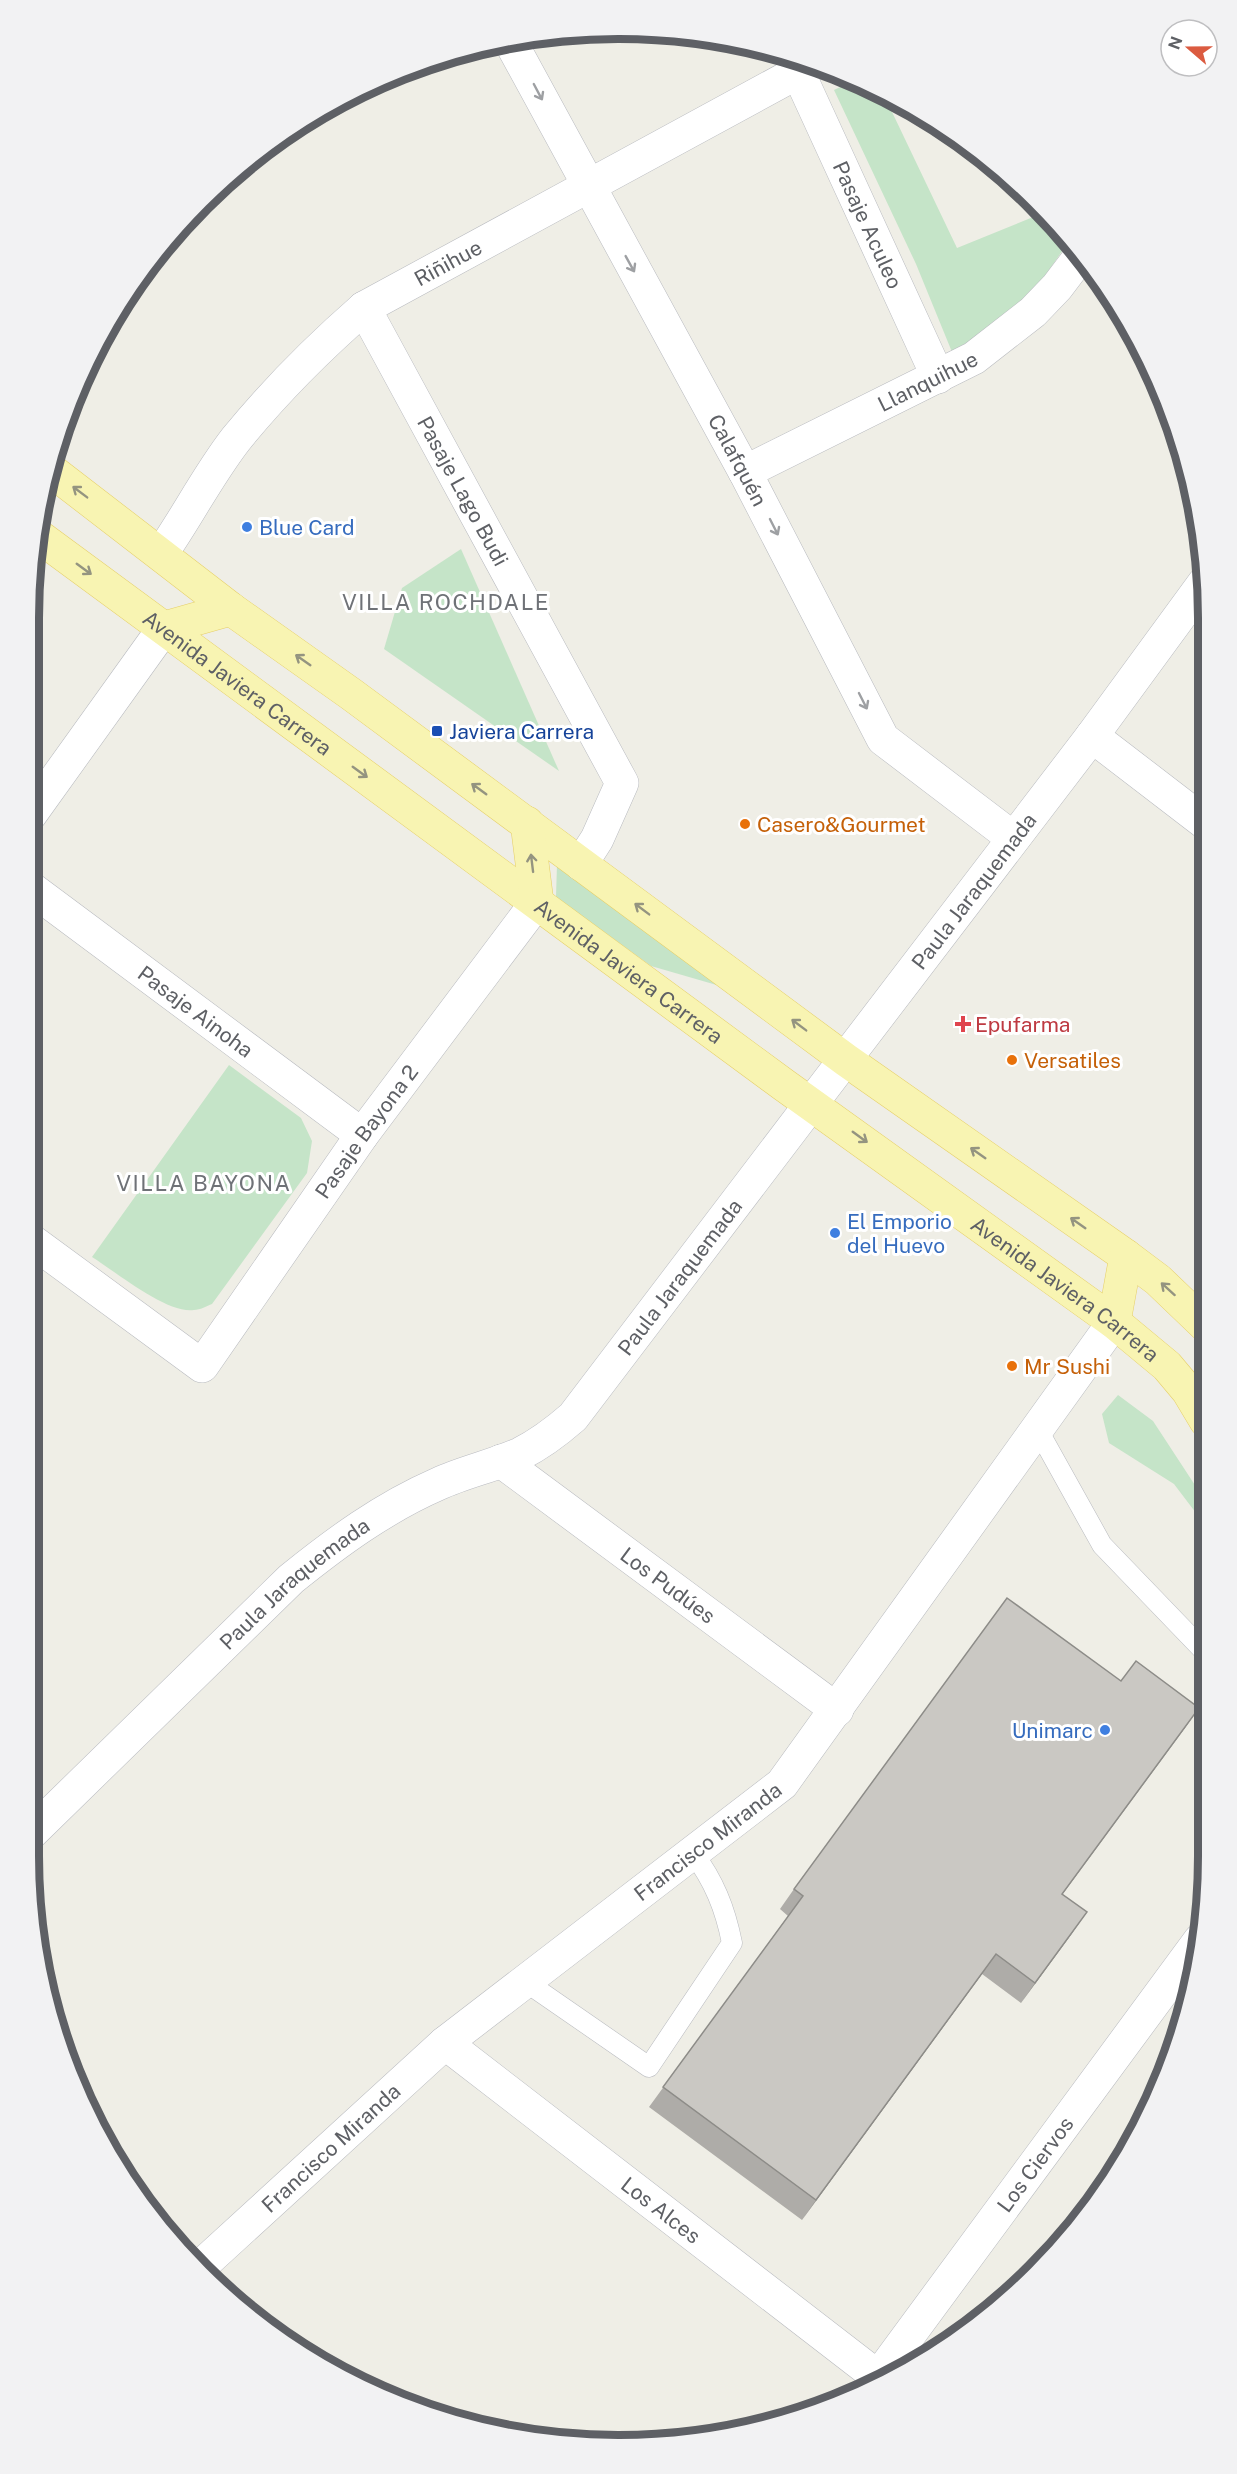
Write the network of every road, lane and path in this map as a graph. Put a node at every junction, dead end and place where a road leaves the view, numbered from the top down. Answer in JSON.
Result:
{"nodes":[{"id":1,"x":514,"y":49,"type":"edge"},
{"id":2,"x":803,"y":69,"type":"edge"},
{"id":3,"x":807,"y":71,"type":"edge"},
{"id":4,"x":588,"y":188,"type":"junction"},
{"id":5,"x":1075,"y":263,"type":"edge"},
{"id":6,"x":364,"y":308,"type":"junction"},
{"id":7,"x":938,"y":377,"type":"junction"},
{"id":8,"x":745,"y":472,"type":"junction"},
{"id":9,"x":57,"y":475,"type":"edge"},
{"id":10,"x":44,"y":540,"type":"edge"},
{"id":11,"x":160,"y":554,"type":"junction"},
{"id":12,"x":1197,"y":591,"type":"edge"},
{"id":13,"x":231,"y":609,"type":"junction"},
{"id":14,"x":164,"y":628,"type":"junction"},
{"id":15,"x":1092,"y":736,"type":"junction"},
{"id":16,"x":39,"y":802,"type":"edge"},
{"id":17,"x":1198,"y":817,"type":"edge"},
{"id":18,"x":526,"y":823,"type":"junction"},
{"id":19,"x":1013,"y":838,"type":"junction"},
{"id":20,"x":581,"y":864,"type":"junction"},
{"id":21,"x":39,"y":894,"type":"edge"},
{"id":22,"x":537,"y":902,"type":"junction"},
{"id":23,"x":846,"y":1060,"type":"junction"},
{"id":24,"x":811,"y":1104,"type":"junction"},
{"id":25,"x":362,"y":1136,"type":"junction"},
{"id":26,"x":39,"y":1246,"type":"edge"},
{"id":27,"x":1126,"y":1256,"type":"junction"},
{"id":28,"x":1198,"y":1318,"type":"edge"},
{"id":29,"x":1114,"y":1322,"type":"junction"},
{"id":30,"x":1198,"y":1408,"type":"edge"},
{"id":31,"x":1038,"y":1430,"type":"junction"},
{"id":32,"x":501,"y":1461,"type":"junction"},
{"id":33,"x":1198,"y":1642,"type":"edge"},
{"id":34,"x":837,"y":1710,"type":"junction"},
{"id":35,"x":39,"y":1824,"type":"edge"},
{"id":36,"x":693,"y":1853,"type":"junction"},
{"id":37,"x":1189,"y":1955,"type":"edge"},
{"id":38,"x":525,"y":1982,"type":"junction"},
{"id":39,"x":445,"y":2043,"type":"junction"},
{"id":40,"x":206,"y":2262,"type":"edge"},
{"id":41,"x":883,"y":2371,"type":"edge"},
{"id":42,"x":868,"y":2378,"type":"edge"}],
"edges":[{"from":1,"to":4,"type":"street","name":"Calafquén","one_way":true},
{"from":2,"to":4,"type":"street","name":"Riñihue"},
{"from":3,"to":7,"type":"street","name":"Pasaje Aculeo"},
{"from":4,"to":6,"type":"street","name":"Riñihue"},
{"from":4,"to":8,"type":"street","name":"Calafquén","one_way":true},
{"from":5,"to":7,"type":"street","name":"Llanquihue"},
{"from":6,"to":11,"type":"street","name":"Riñihue"},
{"from":6,"to":20,"type":"street","name":"Pasaje Lago Budi"},
{"from":7,"to":8,"type":"street","name":"Llanquihue"},
{"from":8,"to":19,"type":"street","name":"Calafquén","one_way":true},
{"from":11,"to":9,"type":"main road","one_way":true},
{"from":10,"to":14,"type":"main road","name":"Avenida Javiera Carrera","one_way":true},
{"from":11,"to":13,"type":"main road"},
{"from":12,"to":15,"type":"street","name":"Paula Jaraquemada"},
{"from":13,"to":14,"type":"main road"},
{"from":18,"to":13,"type":"main road","one_way":true},
{"from":14,"to":16,"type":"street"},
{"from":14,"to":22,"type":"main road","name":"Avenida Javiera Carrera","one_way":true},
{"from":15,"to":17,"type":"street"},
{"from":15,"to":19,"type":"street","name":"Paula Jaraquemada"},
{"from":18,"to":20,"type":"main road"},
{"from":22,"to":18,"type":"main road","one_way":true},
{"from":19,"to":23,"type":"street","name":"Paula Jaraquemada"},
{"from":23,"to":20,"type":"main road","one_way":true},
{"from":21,"to":25,"type":"street","name":"Pasaje Ainoha"},
{"from":22,"to":24,"type":"main road","name":"Avenida Javiera Carrera"},
{"from":22,"to":25,"type":"street","name":"Pasaje Bayona 2"},
{"from":23,"to":24,"type":"street","name":"Paula Jaraquemada"},
{"from":27,"to":23,"type":"main road","one_way":true},
{"from":24,"to":29,"type":"main road","name":"Avenida Javiera Carrera","one_way":true},
{"from":24,"to":32,"type":"street","name":"Paula Jaraquemada"},
{"from":25,"to":26,"type":"street","name":"Pasaje Bayona 2"},
{"from":28,"to":27,"type":"main road","one_way":true},
{"from":27,"to":29,"type":"main road"},
{"from":29,"to":30,"type":"main road","name":"Avenida Javiera Carrera"},
{"from":29,"to":31,"type":"street","name":"Francisco Miranda"},
{"from":31,"to":33,"type":"lane"},
{"from":31,"to":34,"type":"street","name":"Francisco Miranda"},
{"from":32,"to":34,"type":"street","name":"Los Pudúes"},
{"from":32,"to":35,"type":"street","name":"Paula Jaraquemada"},
{"from":34,"to":36,"type":"street","name":"Francisco Miranda"},
{"from":36,"to":38,"type":"street","name":"Francisco Miranda"},
{"from":36,"to":38,"type":"lane"},
{"from":37,"to":41,"type":"street","name":"Los Ciervos"},
{"from":38,"to":39,"type":"street","name":"Francisco Miranda"},
{"from":39,"to":40,"type":"street","name":"Francisco Miranda"},
{"from":39,"to":42,"type":"street","name":"Los Alces"}]}
